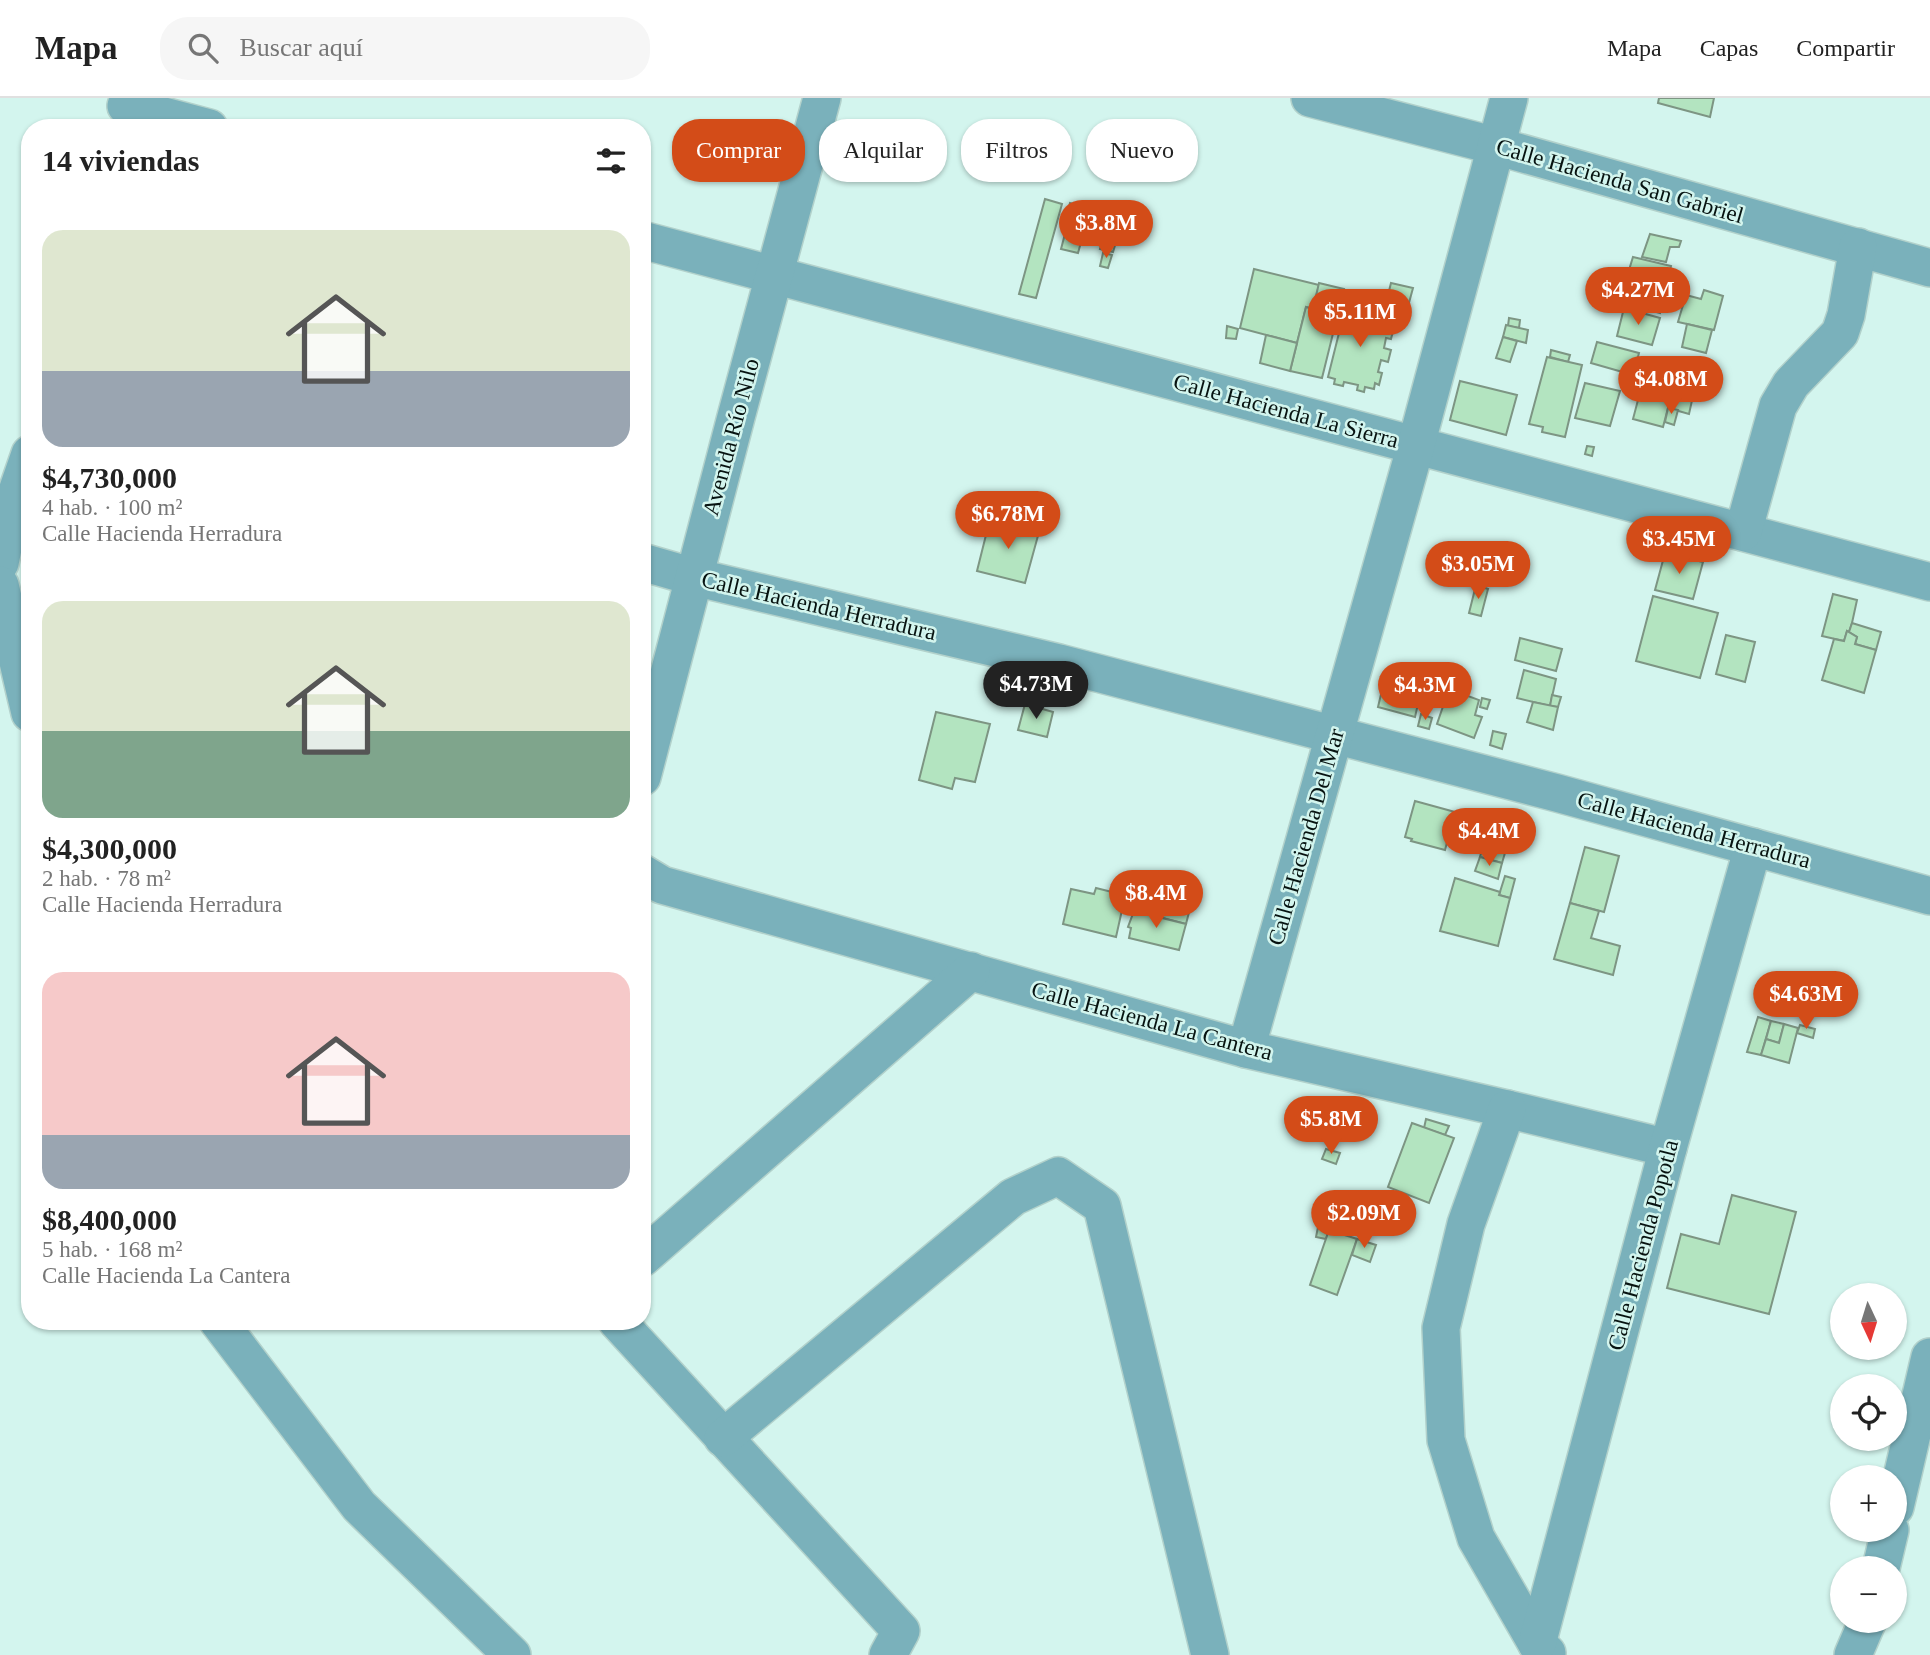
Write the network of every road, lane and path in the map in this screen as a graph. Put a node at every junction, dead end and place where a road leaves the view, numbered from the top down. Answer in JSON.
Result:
{"nodes":[{"id":1,"x":822,"y":98,"type":"edge"},
{"id":2,"x":1310,"y":98,"type":"edge"},
{"id":3,"x":1509,"y":98,"type":"edge"},
{"id":4,"x":125,"y":111,"type":"edge"},
{"id":5,"x":165,"y":119,"type":"edge"},
{"id":6,"x":1496,"y":146,"type":"junction"},
{"id":7,"x":651,"y":242,"type":"edge"},
{"id":8,"x":1858,"y":247,"type":"junction"},
{"id":9,"x":1930,"y":268,"type":"edge"},
{"id":10,"x":774,"y":275,"type":"junction"},
{"id":11,"x":1416,"y":445,"type":"junction"},
{"id":12,"x":21,"y":480,"type":"edge"},
{"id":13,"x":1743,"y":532,"type":"junction"},
{"id":14,"x":0,"y":563,"type":"edge"},
{"id":15,"x":651,"y":565,"type":"edge"},
{"id":16,"x":694,"y":577,"type":"junction"},
{"id":17,"x":1930,"y":582,"type":"edge"},
{"id":18,"x":0,"y":585,"type":"edge"},
{"id":19,"x":21,"y":675,"type":"edge"},
{"id":20,"x":1335,"y":735,"type":"junction"},
{"id":21,"x":651,"y":742,"type":"edge"},
{"id":22,"x":1754,"y":847,"type":"junction"},
{"id":23,"x":651,"y":878,"type":"edge"},
{"id":24,"x":1930,"y":896,"type":"edge"},
{"id":25,"x":971,"y":971,"type":"junction"},
{"id":26,"x":1246,"y":1049,"type":"junction"},
{"id":27,"x":1507,"y":1109,"type":"junction"},
{"id":28,"x":1668,"y":1148,"type":"junction"},
{"id":29,"x":651,"y":1250,"type":"edge"},
{"id":30,"x":225,"y":1330,"type":"edge"},
{"id":31,"x":625,"y":1330,"type":"edge"},
{"id":32,"x":1930,"y":1357,"type":"edge"},
{"id":33,"x":723,"y":1438,"type":"junction"},
{"id":34,"x":1905,"y":1465,"type":"edge"},
{"id":35,"x":1862,"y":1633,"type":"edge"},
{"id":36,"x":903,"y":1647,"type":"edge"},
{"id":37,"x":1543,"y":1649,"type":"edge"},
{"id":38,"x":512,"y":1655,"type":"edge"},
{"id":39,"x":1210,"y":1655,"type":"edge"},
{"id":40,"x":1853,"y":1655,"type":"edge"}],
"edges":[{"from":1,"to":10,"type":"street","name":"Avenida Río Nilo"},
{"from":2,"to":6,"type":"street","name":"Calle Hacienda San Gabriel"},
{"from":3,"to":6,"type":"street","name":"Calle Hacienda Del Mar"},
{"from":4,"to":5,"type":"street"},
{"from":6,"to":8,"type":"street","name":"Calle Hacienda San Gabriel"},
{"from":6,"to":11,"type":"street","name":"Calle Hacienda Del Mar"},
{"from":7,"to":10,"type":"street","name":"Calle Hacienda La Sierra"},
{"from":8,"to":9,"type":"street","name":"Calle Hacienda San Gabriel"},
{"from":8,"to":13,"type":"street"},
{"from":10,"to":11,"type":"street","name":"Calle Hacienda La Sierra"},
{"from":10,"to":16,"type":"street","name":"Avenida Río Nilo"},
{"from":11,"to":13,"type":"street","name":"Calle Hacienda La Sierra"},
{"from":11,"to":20,"type":"street","name":"Calle Hacienda Del Mar"},
{"from":12,"to":14,"type":"street"},
{"from":13,"to":17,"type":"street","name":"Calle Hacienda La Sierra"},
{"from":15,"to":16,"type":"street","name":"Calle Hacienda Herradura"},
{"from":16,"to":20,"type":"street","name":"Calle Hacienda Herradura"},
{"from":16,"to":21,"type":"street","name":"Avenida Río Nilo"},
{"from":18,"to":19,"type":"street"},
{"from":20,"to":22,"type":"street","name":"Calle Hacienda Herradura"},
{"from":20,"to":26,"type":"street","name":"Calle Hacienda Del Mar"},
{"from":22,"to":24,"type":"street","name":"Calle Hacienda Herradura"},
{"from":22,"to":28,"type":"street","name":"Calle Hacienda Popotla"},
{"from":23,"to":25,"type":"street","name":"Calle Hacienda La Cantera"},
{"from":25,"to":26,"type":"street","name":"Calle Hacienda La Cantera"},
{"from":25,"to":29,"type":"street"},
{"from":26,"to":27,"type":"street","name":"Calle Hacienda La Cantera"},
{"from":27,"to":28,"type":"street","name":"Calle Hacienda La Cantera"},
{"from":27,"to":37,"type":"street"},
{"from":28,"to":37,"type":"street","name":"Calle Hacienda Popotla"},
{"from":30,"to":38,"type":"street"},
{"from":31,"to":33,"type":"street"},
{"from":32,"to":34,"type":"street"},
{"from":33,"to":36,"type":"street"},
{"from":33,"to":39,"type":"street"},
{"from":35,"to":40,"type":"street"}]}
